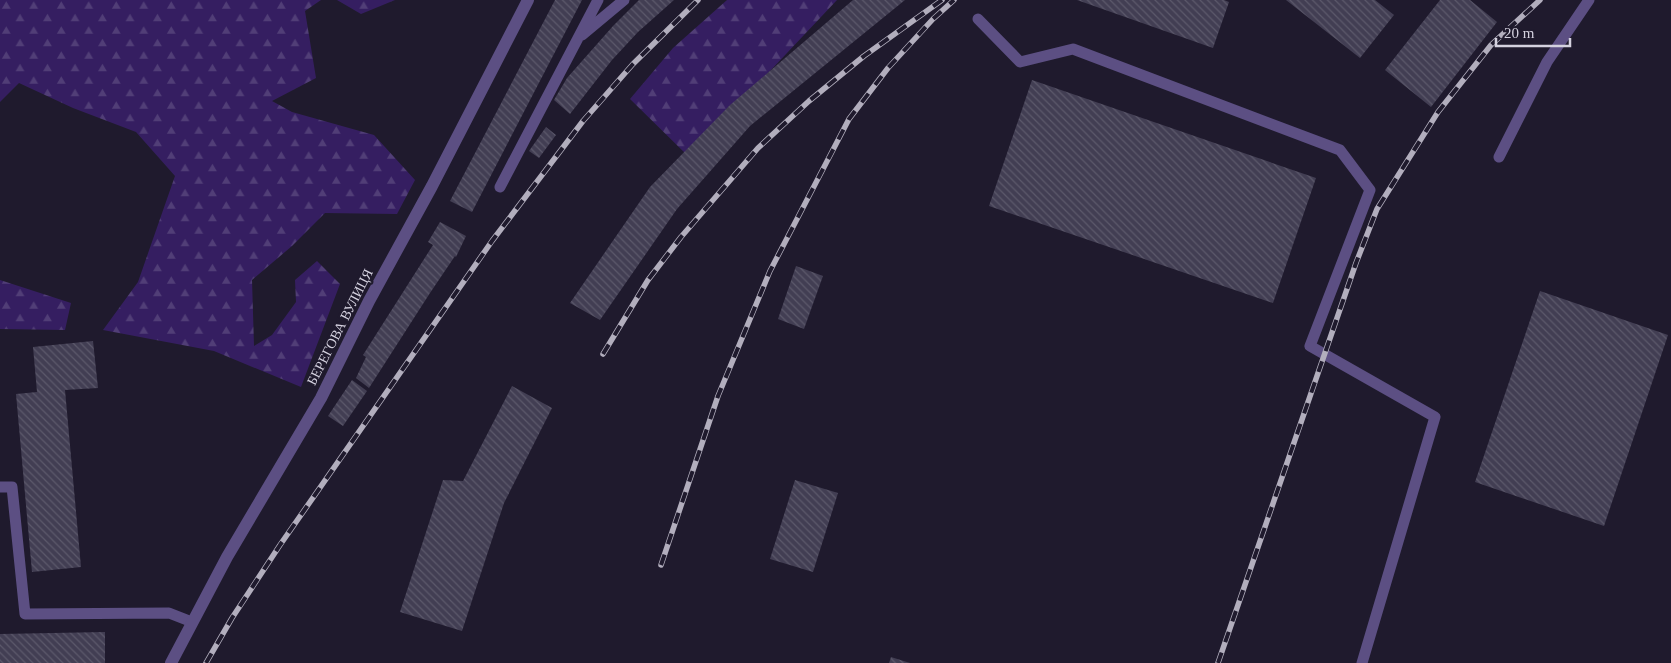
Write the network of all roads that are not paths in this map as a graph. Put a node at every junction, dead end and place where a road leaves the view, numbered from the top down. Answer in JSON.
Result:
{"nodes":[{"id":1,"x":528,"y":0,"type":"edge"},
{"id":2,"x":598,"y":0,"type":"edge"},
{"id":3,"x":624,"y":0,"type":"edge"},
{"id":4,"x":1589,"y":0,"type":"edge"},
{"id":5,"x":978,"y":19,"type":"dead end"},
{"id":6,"x":576,"y":39,"type":"junction"},
{"id":7,"x":1499,"y":157,"type":"dead end"},
{"id":8,"x":500,"y":187,"type":"dead end"},
{"id":9,"x":0,"y":487,"type":"edge"},
{"id":10,"x":192,"y":622,"type":"junction"},
{"id":11,"x":171,"y":663,"type":"edge"},
{"id":12,"x":1362,"y":663,"type":"edge"}],
"edges":[{"from":1,"to":10,"type":"street","name":"БЕРЕГОВА ВУЛИЦЯ"},
{"from":2,"to":6,"type":"lane"},
{"from":3,"to":6,"type":"lane"},
{"from":4,"to":7,"type":"lane"},
{"from":5,"to":12,"type":"lane"},
{"from":6,"to":8,"type":"lane"},
{"from":9,"to":10,"type":"lane"},
{"from":10,"to":11,"type":"street","name":"БЕРЕГОВА ВУЛИЦЯ"}]}
